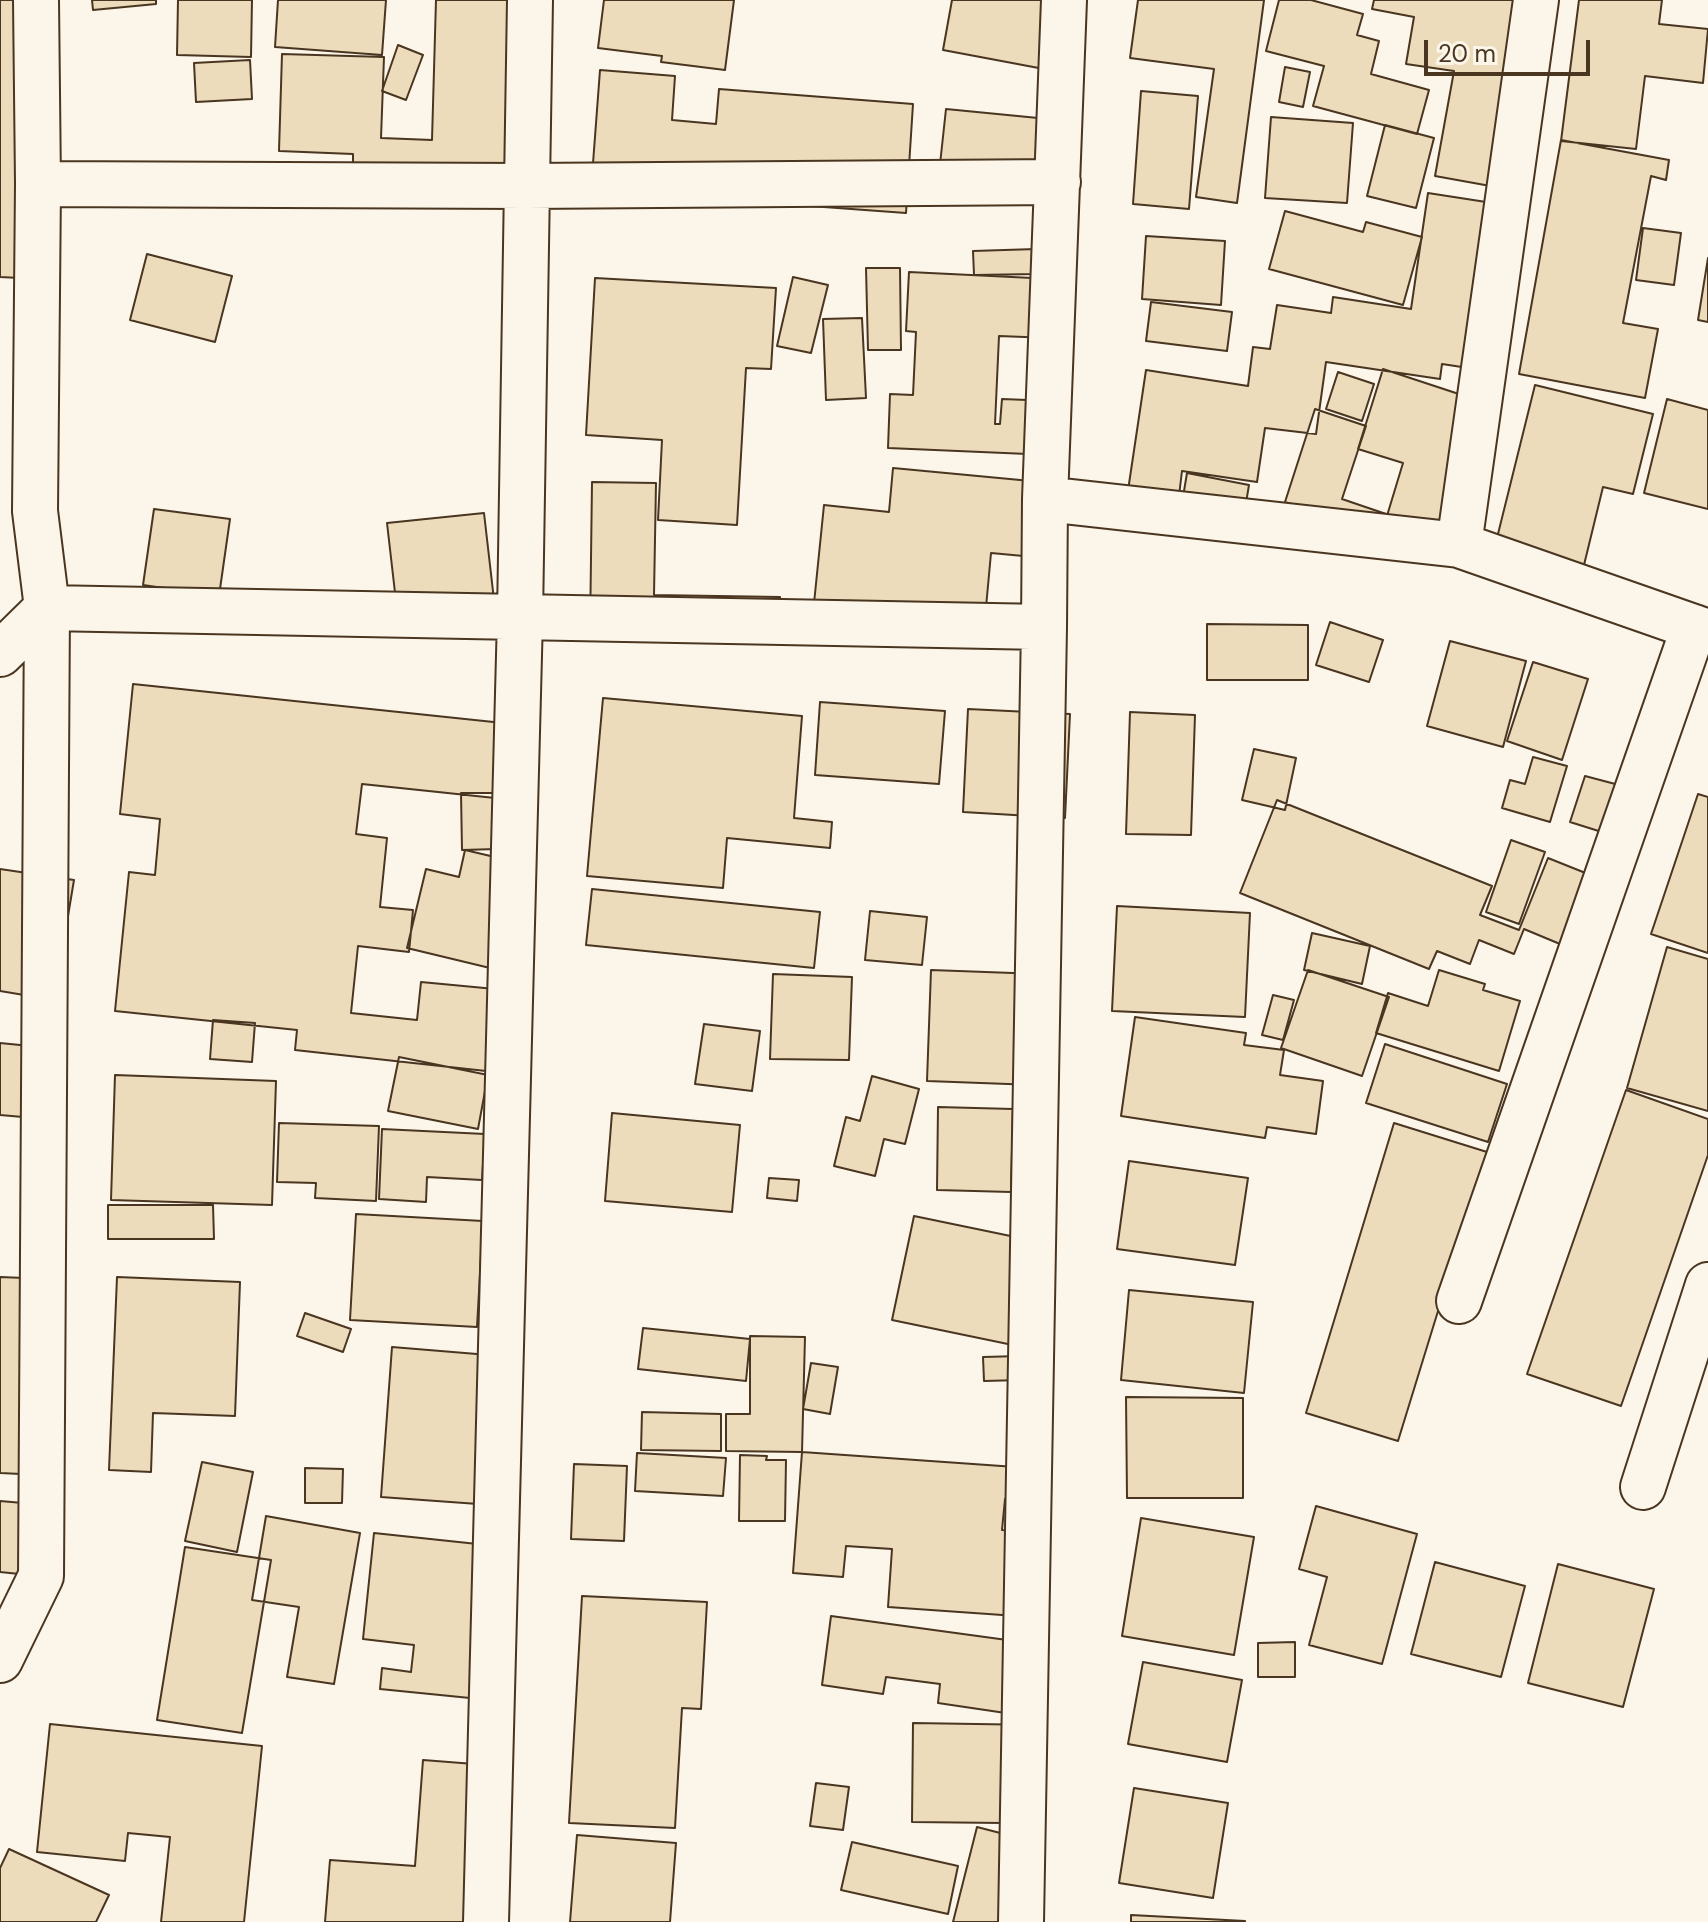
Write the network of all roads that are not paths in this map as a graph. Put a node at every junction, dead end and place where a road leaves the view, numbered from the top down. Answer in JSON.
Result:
{"nodes":[{"id":1,"x":36,"y":0,"type":"edge"},
{"id":2,"x":530,"y":0,"type":"edge"},
{"id":3,"x":1064,"y":0,"type":"edge"},
{"id":4,"x":1536,"y":0,"type":"edge"},
{"id":5,"x":1058,"y":182,"type":"junction"},
{"id":6,"x":38,"y":184,"type":"junction"},
{"id":7,"x":527,"y":186,"type":"junction"},
{"id":8,"x":0,"y":481,"type":"edge"},
{"id":9,"x":1045,"y":499,"type":"junction"},
{"id":10,"x":35,"y":511,"type":"junction"},
{"id":11,"x":1459,"y":545,"type":"junction"},
{"id":12,"x":47,"y":608,"type":"junction"},
{"id":13,"x":520,"y":617,"type":"junction"},
{"id":14,"x":1044,"y":627,"type":"junction"},
{"id":15,"x":1701,"y":630,"type":"edge"},
{"id":16,"x":0,"y":654,"type":"edge"},
{"id":17,"x":1708,"y":1285,"type":"edge"},
{"id":18,"x":1459,"y":1301,"type":"dead end"},
{"id":19,"x":1643,"y":1487,"type":"dead end"},
{"id":20,"x":0,"y":1660,"type":"edge"},
{"id":21,"x":486,"y":1922,"type":"edge"},
{"id":22,"x":1021,"y":1922,"type":"edge"}],
"edges":[{"from":1,"to":6,"type":"street"},
{"from":2,"to":7,"type":"street"},
{"from":3,"to":5,"type":"street"},
{"from":4,"to":11,"type":"street"},
{"from":5,"to":7,"type":"street"},
{"from":5,"to":9,"type":"street"},
{"from":6,"to":7,"type":"street"},
{"from":6,"to":10,"type":"street"},
{"from":7,"to":13,"type":"street"},
{"from":8,"to":10,"type":"street"},
{"from":9,"to":11,"type":"street"},
{"from":9,"to":14,"type":"street"},
{"from":10,"to":12,"type":"street"},
{"from":11,"to":15,"type":"street"},
{"from":12,"to":13,"type":"street"},
{"from":12,"to":16,"type":"street"},
{"from":12,"to":20,"type":"street"},
{"from":13,"to":14,"type":"street"},
{"from":13,"to":21,"type":"street"},
{"from":14,"to":22,"type":"street"},
{"from":15,"to":18,"type":"street"},
{"from":17,"to":19,"type":"street"}]}
